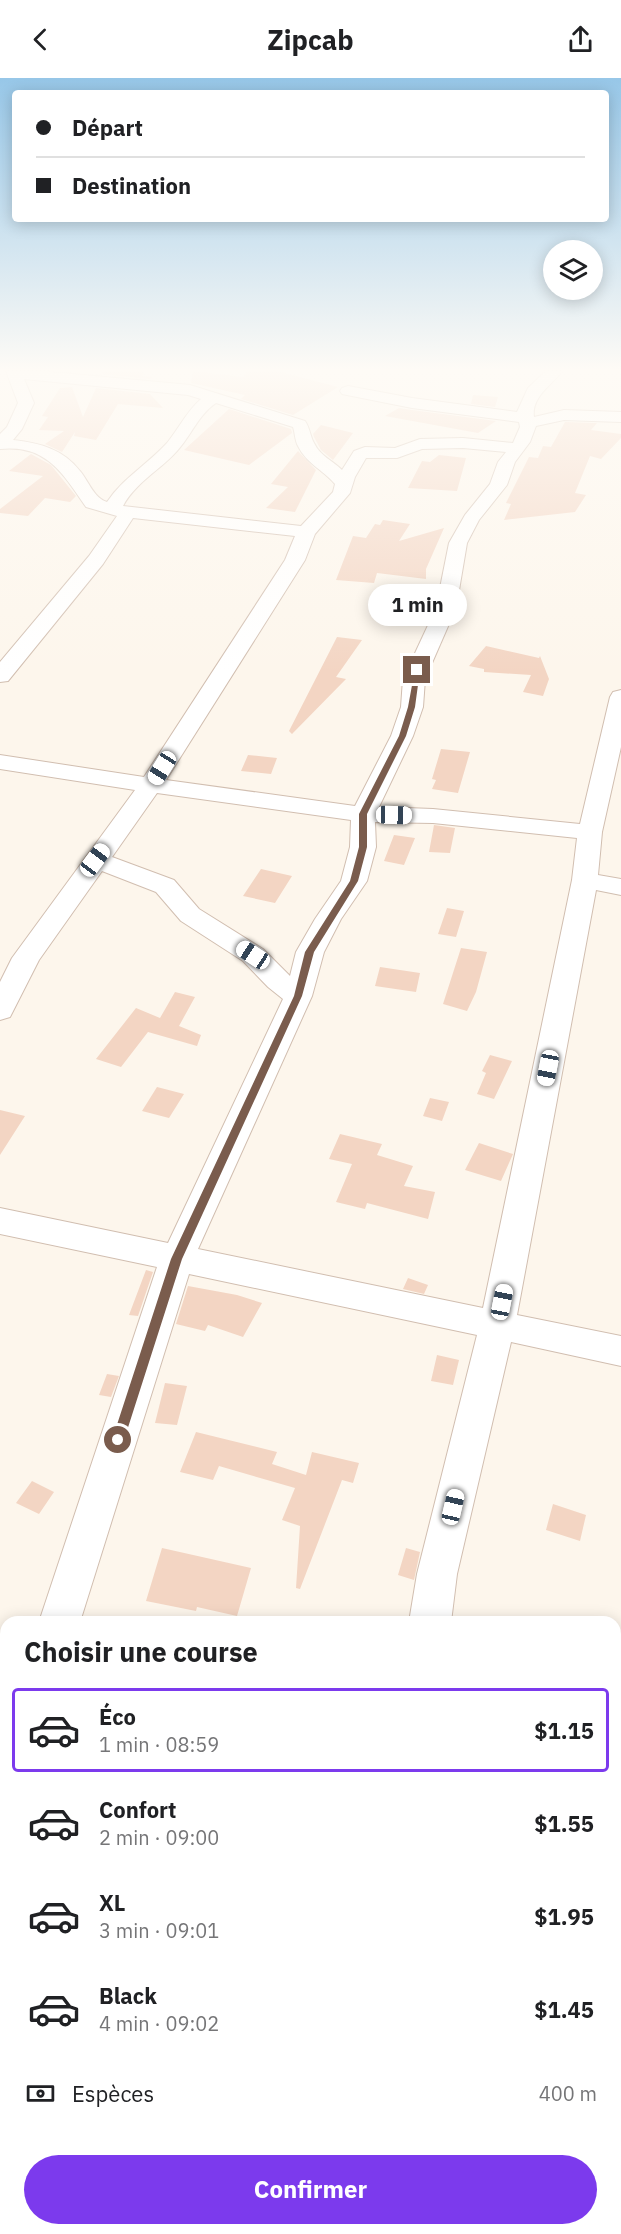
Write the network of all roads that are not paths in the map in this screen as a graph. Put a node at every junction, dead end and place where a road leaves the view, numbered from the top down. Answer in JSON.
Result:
{"nodes":[{"id":1,"x":71,"y":472,"type":"edge"},
{"id":2,"x":145,"y":472,"type":"edge"},
{"id":3,"x":333,"y":472,"type":"edge"},
{"id":4,"x":351,"y":472,"type":"edge"},
{"id":5,"x":503,"y":472,"type":"edge"},
{"id":6,"x":344,"y":483,"type":"junction"},
{"id":7,"x":121,"y":511,"type":"junction"},
{"id":8,"x":306,"y":532,"type":"junction"},
{"id":9,"x":0,"y":676,"type":"edge"},
{"id":10,"x":621,"y":697,"type":"edge"},
{"id":11,"x":614,"y":761,"type":"edge"},
{"id":12,"x":0,"y":762,"type":"edge"},
{"id":13,"x":151,"y":785,"type":"junction"},
{"id":14,"x":610,"y":796,"type":"edge"},
{"id":15,"x":363,"y":814,"type":"junction"},
{"id":16,"x":590,"y":832,"type":"junction"},
{"id":17,"x":95,"y":860,"type":"junction"},
{"id":18,"x":585,"y":880,"type":"junction"},
{"id":19,"x":621,"y":887,"type":"edge"},
{"id":20,"x":298,"y":996,"type":"junction"},
{"id":21,"x":0,"y":1010,"type":"edge"},
{"id":22,"x":0,"y":1221,"type":"edge"},
{"id":23,"x":177,"y":1259,"type":"junction"},
{"id":24,"x":497,"y":1326,"type":"junction"},
{"id":25,"x":621,"y":1351,"type":"edge"},
{"id":26,"x":61,"y":1616,"type":"edge"},
{"id":27,"x":431,"y":1616,"type":"edge"}],
"edges":[{"from":1,"to":7,"type":"street"},
{"from":2,"to":7,"type":"street"},
{"from":3,"to":6,"type":"street"},
{"from":4,"to":6,"type":"street"},
{"from":5,"to":15,"type":"street"},
{"from":6,"to":8,"type":"street"},
{"from":7,"to":8,"type":"street"},
{"from":7,"to":9,"type":"street"},
{"from":8,"to":13,"type":"street"},
{"from":10,"to":11,"type":"street"},
{"from":11,"to":14,"type":"street"},
{"from":12,"to":13,"type":"street"},
{"from":13,"to":15,"type":"street"},
{"from":13,"to":17,"type":"street"},
{"from":14,"to":16,"type":"street"},
{"from":15,"to":16,"type":"street"},
{"from":15,"to":20,"type":"street"},
{"from":16,"to":18,"type":"street"},
{"from":17,"to":20,"type":"street"},
{"from":17,"to":21,"type":"street"},
{"from":18,"to":19,"type":"street"},
{"from":18,"to":24,"type":"street"},
{"from":20,"to":23,"type":"street"},
{"from":22,"to":23,"type":"street"},
{"from":23,"to":24,"type":"street"},
{"from":23,"to":26,"type":"street"},
{"from":24,"to":25,"type":"street"},
{"from":24,"to":27,"type":"street"}]}
